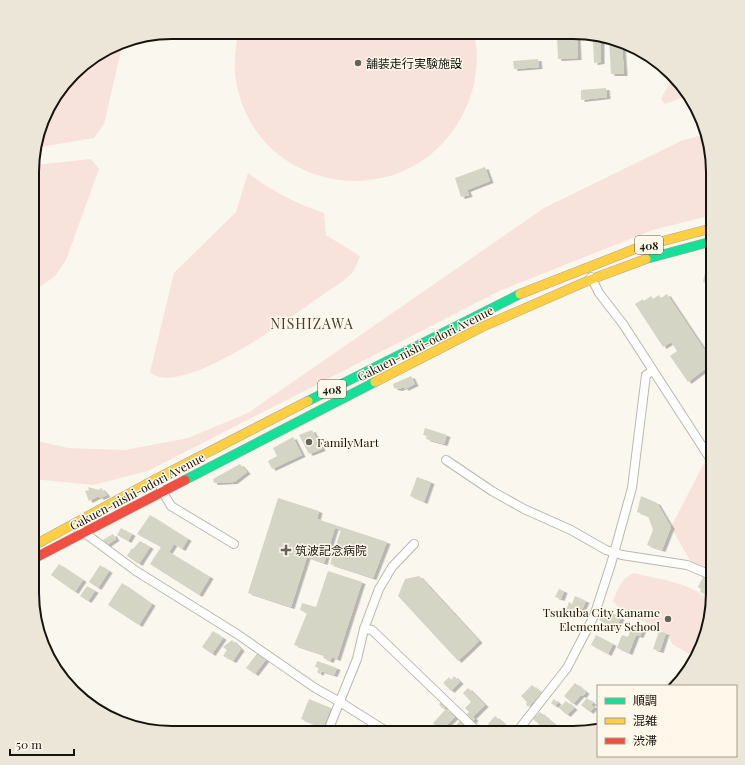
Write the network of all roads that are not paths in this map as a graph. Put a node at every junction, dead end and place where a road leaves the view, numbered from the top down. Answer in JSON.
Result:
{"nodes":[{"id":1,"x":706,"y":230,"type":"edge"},
{"id":2,"x":706,"y":243,"type":"edge"},
{"id":3,"x":587,"y":267,"type":"junction"},
{"id":4,"x":592,"y":279,"type":"junction"},
{"id":5,"x":652,"y":371,"type":"junction"},
{"id":6,"x":704,"y":449,"type":"joint"},
{"id":7,"x":706,"y":452,"type":"edge"},
{"id":8,"x":446,"y":460,"type":"dead end"},
{"id":9,"x":156,"y":480,"type":"junction"},
{"id":10,"x":162,"y":491,"type":"junction"},
{"id":11,"x":73,"y":524,"type":"junction"},
{"id":12,"x":84,"y":532,"type":"junction"},
{"id":13,"x":39,"y":543,"type":"edge"},
{"id":14,"x":234,"y":544,"type":"dead end"},
{"id":15,"x":414,"y":544,"type":"dead end"},
{"id":16,"x":614,"y":553,"type":"junction"},
{"id":17,"x":39,"y":557,"type":"edge"},
{"id":18,"x":706,"y":573,"type":"edge"},
{"id":19,"x":364,"y":629,"type":"junction"},
{"id":20,"x":340,"y":702,"type":"junction"},
{"id":21,"x":330,"y":726,"type":"edge"},
{"id":22,"x":378,"y":726,"type":"edge"},
{"id":23,"x":472,"y":726,"type":"edge"},
{"id":24,"x":521,"y":726,"type":"edge"}],
"edges":[{"from":1,"to":3,"type":"highway","name":"Gakuen-nishi-odori Avenue","number":"408"},
{"from":2,"to":4,"type":"highway","name":"Gakuen-nishi-odori Avenue","number":"408"},
{"from":3,"to":4,"type":"street"},
{"from":3,"to":9,"type":"highway","name":"Gakuen-nishi-odori Avenue","number":"408"},
{"from":4,"to":5,"type":"street"},
{"from":4,"to":10,"type":"highway","name":"Gakuen-nishi-odori Avenue","number":"408"},
{"from":5,"to":6,"type":"street"},
{"from":5,"to":16,"type":"street"},
{"from":6,"to":7,"type":"street"},
{"from":8,"to":16,"type":"street"},
{"from":9,"to":10,"type":"street"},
{"from":9,"to":11,"type":"highway","name":"Gakuen-nishi-odori Avenue","number":"408"},
{"from":10,"to":12,"type":"highway","name":"Gakuen-nishi-odori Avenue","number":"408"},
{"from":10,"to":14,"type":"street"},
{"from":11,"to":12,"type":"street"},
{"from":11,"to":13,"type":"highway","name":"Gakuen-nishi-odori Avenue","number":"408"},
{"from":12,"to":17,"type":"highway","name":"Gakuen-nishi-odori Avenue","number":"408"},
{"from":12,"to":20,"type":"street"},
{"from":15,"to":19,"type":"street"},
{"from":16,"to":18,"type":"street"},
{"from":16,"to":24,"type":"street"},
{"from":19,"to":20,"type":"street"},
{"from":19,"to":23,"type":"street"},
{"from":20,"to":21,"type":"street"},
{"from":20,"to":22,"type":"street"}]}
